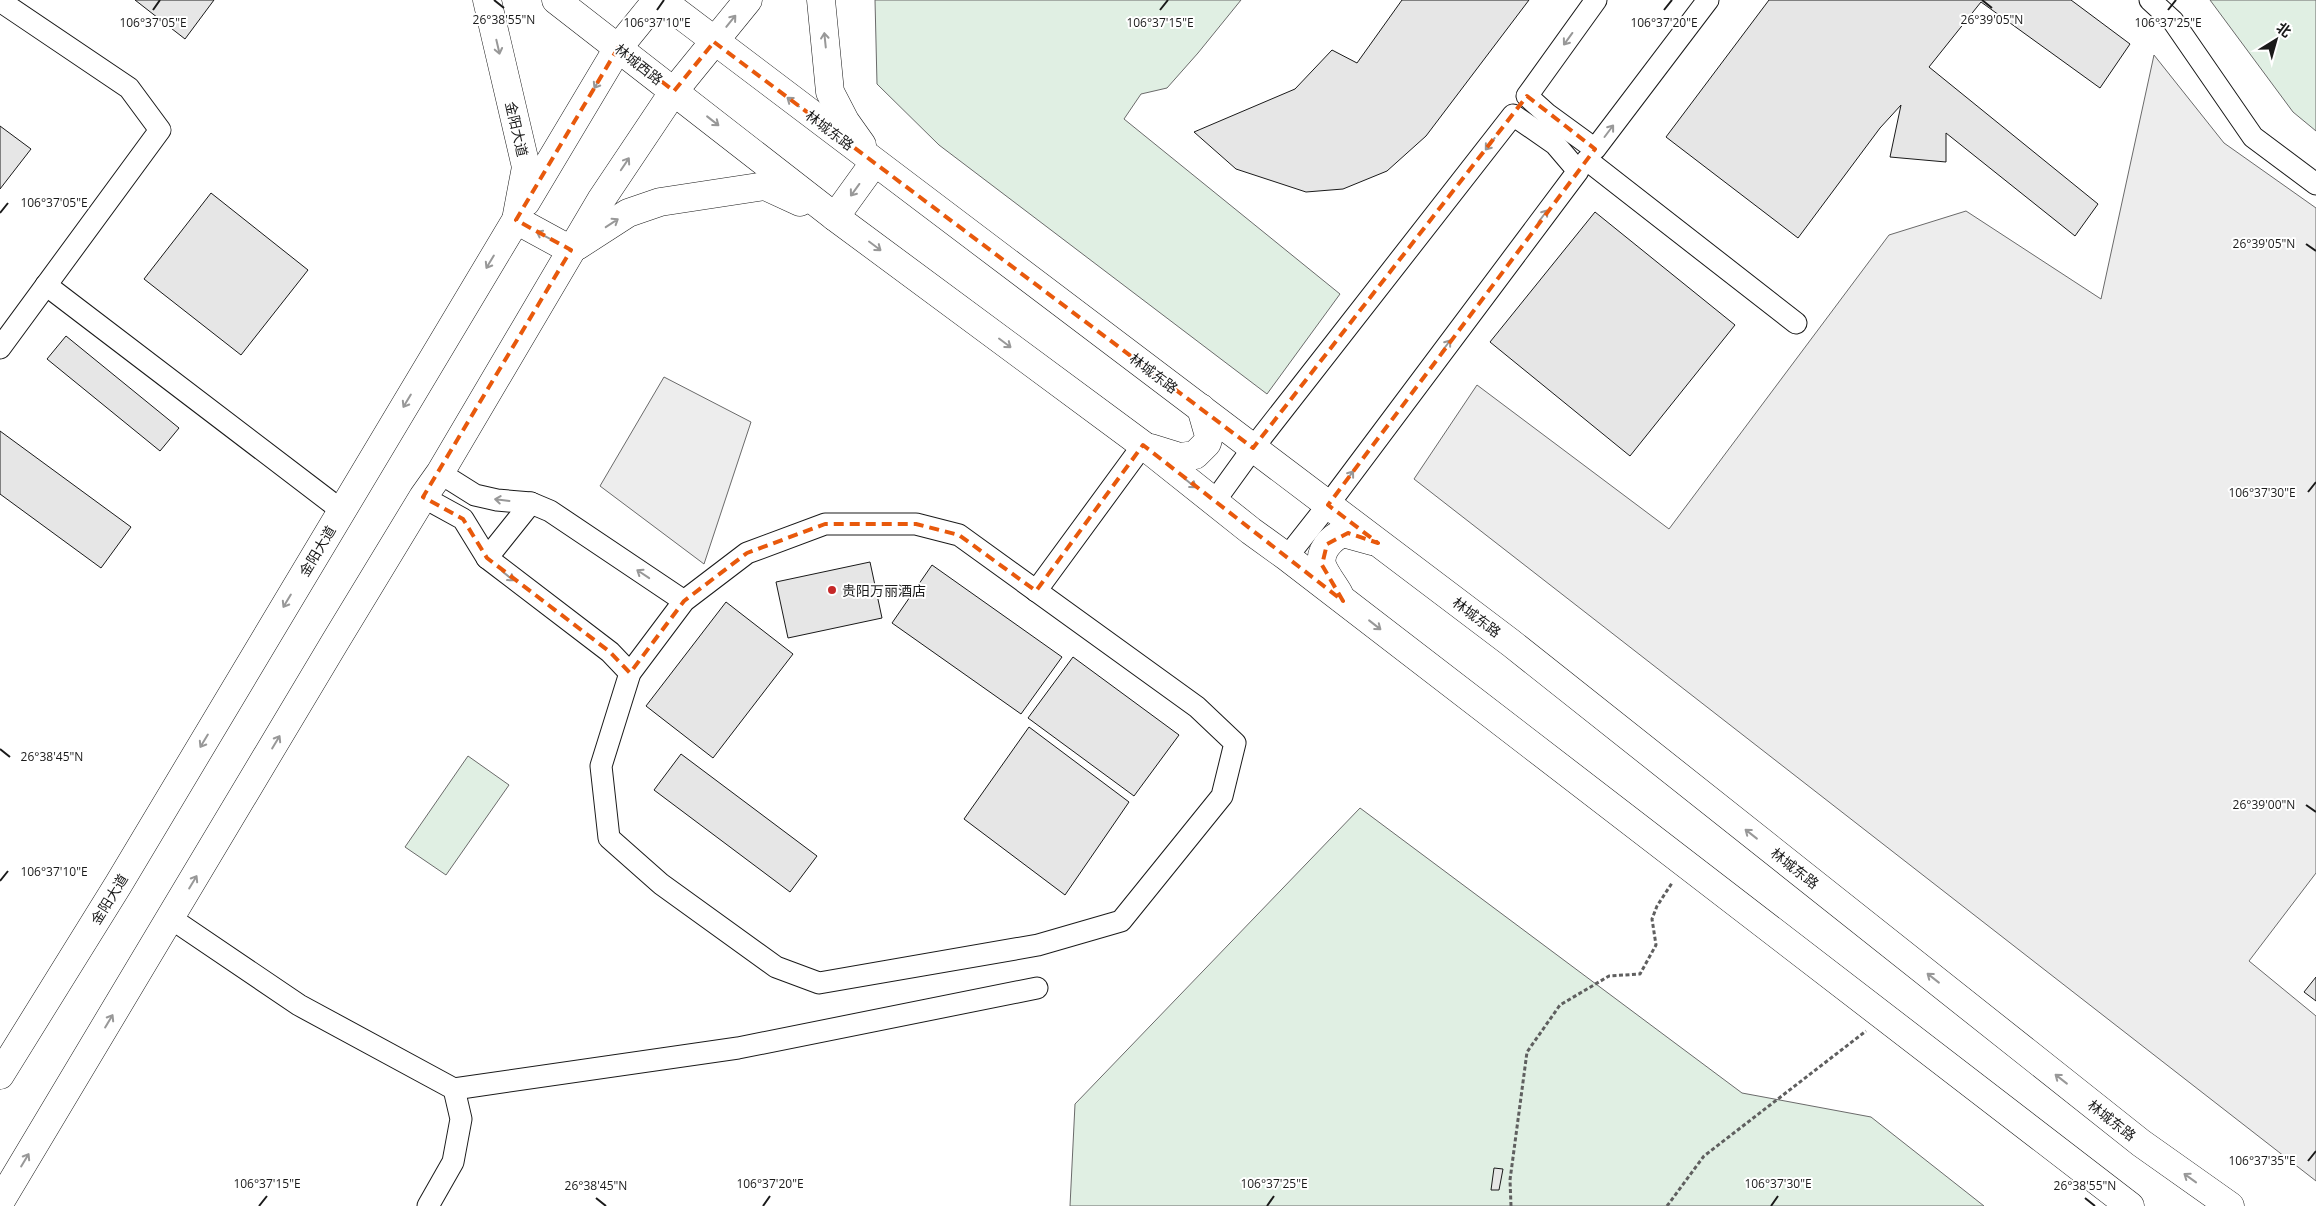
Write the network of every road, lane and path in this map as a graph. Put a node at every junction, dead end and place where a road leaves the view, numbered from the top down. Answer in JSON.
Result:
{"nodes":[{"id":1,"x":488,"y":0,"type":"edge"},
{"id":2,"x":556,"y":0,"type":"edge"},
{"id":3,"x":657,"y":0,"type":"edge"},
{"id":4,"x":661,"y":0,"type":"edge"},
{"id":5,"x":748,"y":0,"type":"edge"},
{"id":6,"x":821,"y":0,"type":"edge"},
{"id":7,"x":1596,"y":0,"type":"edge"},
{"id":8,"x":1708,"y":0,"type":"edge"},
{"id":9,"x":2150,"y":0,"type":"edge"},
{"id":10,"x":0,"y":1,"type":"edge"},
{"id":11,"x":714,"y":42,"type":"junction"},
{"id":12,"x":618,"y":48,"type":"junction"},
{"id":13,"x":674,"y":91,"type":"junction"},
{"id":14,"x":1527,"y":96,"type":"junction"},
{"id":15,"x":1513,"y":115,"type":"junction"},
{"id":16,"x":1587,"y":160,"type":"junction"},
{"id":17,"x":874,"y":163,"type":"junction"},
{"id":18,"x":2316,"y":184,"type":"edge"},
{"id":19,"x":835,"y":217,"type":"junction"},
{"id":20,"x":516,"y":220,"type":"junction"},
{"id":21,"x":571,"y":250,"type":"junction"},
{"id":22,"x":46,"y":285,"type":"junction"},
{"id":23,"x":1796,"y":323,"type":"dead end"},
{"id":24,"x":0,"y":348,"type":"edge"},
{"id":25,"x":1201,"y":408,"type":"junction"},
{"id":26,"x":1143,"y":445,"type":"junction"},
{"id":27,"x":1253,"y":448,"type":"junction"},
{"id":28,"x":440,"y":473,"type":"junction"},
{"id":29,"x":423,"y":497,"type":"junction"},
{"id":30,"x":1214,"y":502,"type":"junction"},
{"id":31,"x":531,"y":503,"type":"junction"},
{"id":32,"x":1328,"y":505,"type":"junction"},
{"id":33,"x":341,"y":510,"type":"junction"},
{"id":34,"x":1378,"y":543,"type":"junction"},
{"id":35,"x":1287,"y":557,"type":"junction"},
{"id":36,"x":487,"y":558,"type":"junction"},
{"id":37,"x":1036,"y":591,"type":"junction"},
{"id":38,"x":1343,"y":601,"type":"junction"},
{"id":39,"x":684,"y":602,"type":"junction"},
{"id":40,"x":630,"y":673,"type":"junction"},
{"id":41,"x":1684,"y":863,"type":"junction"},
{"id":42,"x":172,"y":919,"type":"junction"},
{"id":43,"x":1037,"y":988,"type":"dead end"},
{"id":44,"x":1884,"y":1018,"type":"junction"},
{"id":45,"x":2,"y":1066,"type":"edge"},
{"id":46,"x":454,"y":1089,"type":"junction"},
{"id":47,"x":0,"y":1202,"type":"edge"},
{"id":48,"x":428,"y":1206,"type":"edge"},
{"id":49,"x":1511,"y":1206,"type":"edge"},
{"id":50,"x":1667,"y":1206,"type":"edge"},
{"id":51,"x":2130,"y":1206,"type":"edge"},
{"id":52,"x":2230,"y":1206,"type":"edge"}],
"edges":[{"from":1,"to":20,"type":"main road","name":"金阳大道","one_way":true},
{"from":2,"to":12,"type":"main road","name":"林城西路"},
{"from":3,"to":12,"type":"main road"},
{"from":4,"to":11,"type":"main road"},
{"from":11,"to":5,"type":"main road","one_way":true},
{"from":17,"to":6,"type":"main road","one_way":true},
{"from":7,"to":14,"type":"street","one_way":true},
{"from":16,"to":8,"type":"street","one_way":true},
{"from":9,"to":18,"type":"street"},
{"from":10,"to":22,"type":"street"},
{"from":11,"to":13,"type":"main road"},
{"from":17,"to":11,"type":"main road","name":"林城东路","one_way":true},
{"from":12,"to":13,"type":"main road","name":"林城西路"},
{"from":12,"to":20,"type":"main road","one_way":true},
{"from":13,"to":19,"type":"main road","one_way":true},
{"from":21,"to":13,"type":"main road","one_way":true},
{"from":14,"to":15,"type":"street"},
{"from":14,"to":16,"type":"street"},
{"from":15,"to":16,"type":"street"},
{"from":15,"to":27,"type":"street","one_way":true},
{"from":16,"to":23,"type":"street"},
{"from":32,"to":16,"type":"street","one_way":true},
{"from":17,"to":19,"type":"main road","one_way":true},
{"from":17,"to":25,"type":"main road","name":"林城东路"},
{"from":21,"to":19,"type":"main road","one_way":true},
{"from":19,"to":26,"type":"main road","one_way":true},
{"from":21,"to":20,"type":"main road","one_way":true},
{"from":20,"to":33,"type":"main road","name":"金阳大道","one_way":true},
{"from":21,"to":28,"type":"main road"},
{"from":22,"to":24,"type":"street"},
{"from":22,"to":33,"type":"street"},
{"from":25,"to":26,"type":"main road"},
{"from":25,"to":27,"type":"main road","name":"林城东路"},
{"from":26,"to":30,"type":"main road","one_way":true},
{"from":26,"to":37,"type":"street"},
{"from":27,"to":30,"type":"street"},
{"from":27,"to":32,"type":"main road","name":"林城东路"},
{"from":28,"to":29,"type":"main road"},
{"from":31,"to":28,"type":"street","one_way":true},
{"from":29,"to":36,"type":"street"},
{"from":42,"to":29,"type":"main road","one_way":true},
{"from":30,"to":35,"type":"main road"},
{"from":31,"to":36,"type":"street"},
{"from":39,"to":31,"type":"street","one_way":true},
{"from":32,"to":34,"type":"main road","name":"林城东路"},
{"from":32,"to":35,"type":"street"},
{"from":33,"to":45,"type":"main road","name":"金阳大道","one_way":true},
{"from":34,"to":38,"type":"main road"},
{"from":52,"to":34,"type":"main road","name":"林城东路","one_way":true},
{"from":35,"to":38,"type":"main road"},
{"from":36,"to":40,"type":"street","one_way":true},
{"from":37,"to":39,"type":"street"},
{"from":37,"to":40,"type":"street"},
{"from":38,"to":41,"type":"main road","one_way":true},
{"from":39,"to":40,"type":"street"},
{"from":41,"to":44,"type":"main road"},
{"from":41,"to":49,"type":"path"},
{"from":42,"to":46,"type":"street"},
{"from":47,"to":42,"type":"main road","one_way":true},
{"from":43,"to":46,"type":"street"},
{"from":44,"to":50,"type":"path"},
{"from":44,"to":51,"type":"main road"},
{"from":46,"to":48,"type":"street"}]}
